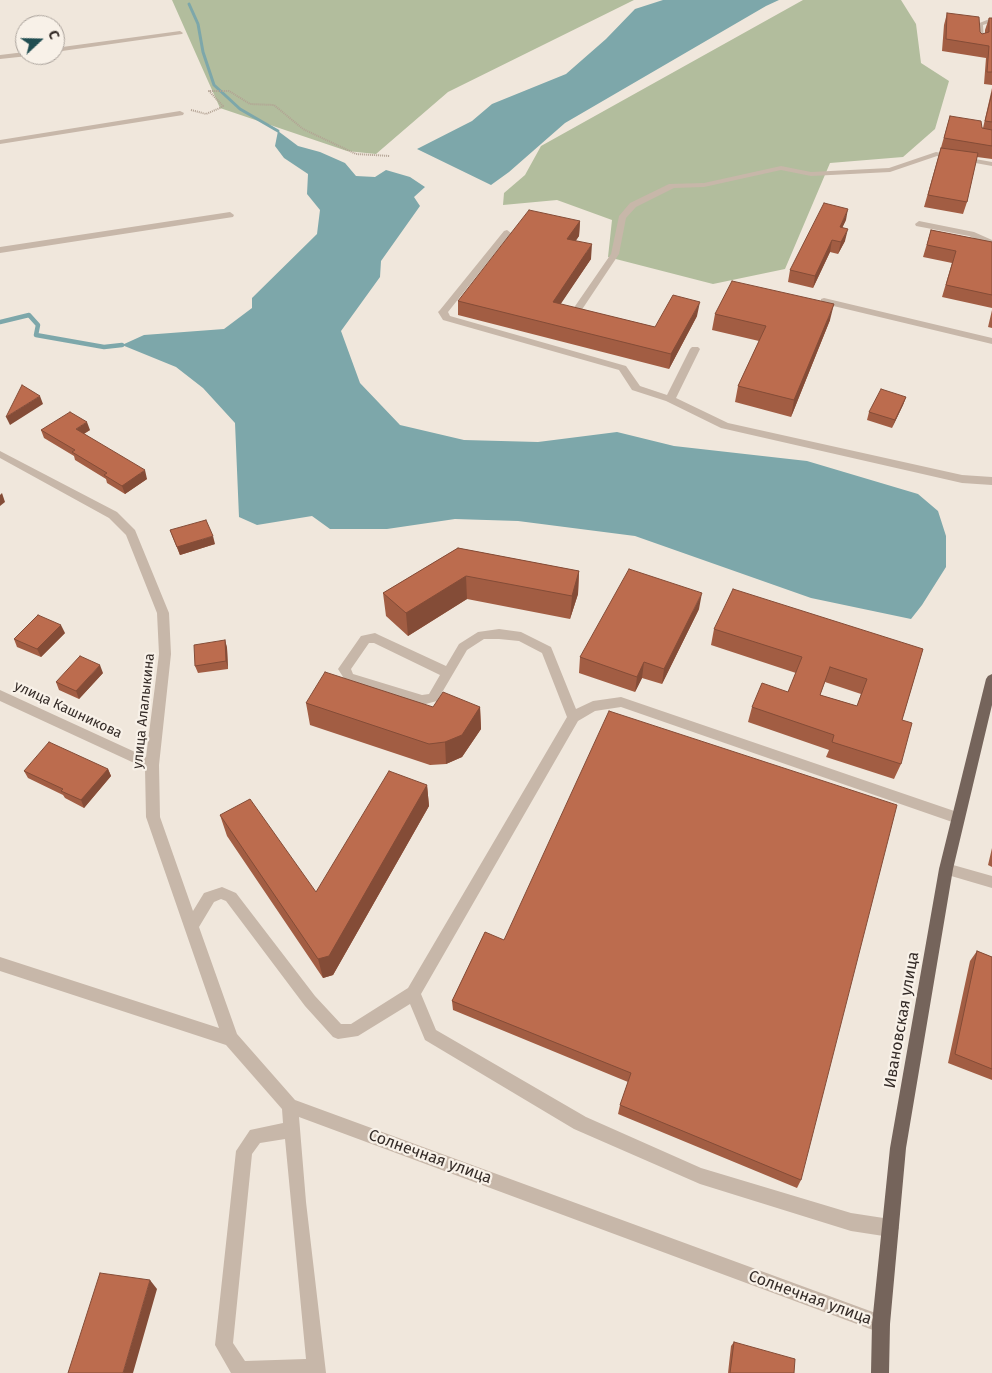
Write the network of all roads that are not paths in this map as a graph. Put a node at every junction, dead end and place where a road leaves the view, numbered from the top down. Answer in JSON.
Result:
{"nodes":[{"id":1,"x":992,"y":20,"type":"edge"},
{"id":2,"x":180,"y":33,"type":"dead end"},
{"id":3,"x":980,"y":43,"type":"edge"},
{"id":4,"x":65,"y":49,"type":"edge"},
{"id":5,"x":15,"y":55,"type":"edge"},
{"id":6,"x":0,"y":57,"type":"edge"},
{"id":7,"x":180,"y":113,"type":"road end"},
{"id":8,"x":0,"y":142,"type":"edge"},
{"id":9,"x":992,"y":164,"type":"edge"},
{"id":10,"x":230,"y":214,"type":"dead end"},
{"id":11,"x":919,"y":224,"type":"dead end"},
{"id":12,"x":507,"y":233,"type":"dead end"},
{"id":13,"x":992,"y":243,"type":"edge"},
{"id":14,"x":0,"y":250,"type":"edge"},
{"id":15,"x":824,"y":301,"type":"edge"},
{"id":16,"x":576,"y":312,"type":"edge"},
{"id":17,"x":992,"y":341,"type":"edge"},
{"id":18,"x":695,"y":349,"type":"dead end"},
{"id":19,"x":670,"y":399,"type":"junction"},
{"id":20,"x":0,"y":454,"type":"edge"},
{"id":21,"x":992,"y":481,"type":"edge"},
{"id":22,"x":448,"y":673,"type":"junction"},
{"id":23,"x":992,"y":678,"type":"edge"},
{"id":24,"x":0,"y":695,"type":"edge"},
{"id":25,"x":573,"y":717,"type":"junction"},
{"id":26,"x":152,"y":765,"type":"junction"},
{"id":27,"x":958,"y":818,"type":"junction"},
{"id":28,"x":946,"y":869,"type":"junction"},
{"id":29,"x":992,"y":882,"type":"edge"},
{"id":30,"x":192,"y":926,"type":"junction"},
{"id":31,"x":0,"y":964,"type":"edge"},
{"id":32,"x":413,"y":993,"type":"junction"},
{"id":33,"x":231,"y":1039,"type":"junction"},
{"id":34,"x":290,"y":1106,"type":"junction"},
{"id":35,"x":292,"y":1130,"type":"junction"},
{"id":36,"x":890,"y":1228,"type":"junction"},
{"id":37,"x":881,"y":1324,"type":"junction"},
{"id":38,"x":317,"y":1370,"type":"edge"},
{"id":39,"x":880,"y":1373,"type":"edge"}],
"edges":[{"from":1,"to":3,"type":"street"},
{"from":2,"to":4,"type":"street"},
{"from":5,"to":6,"type":"street"},
{"from":7,"to":8,"type":"street"},
{"from":9,"to":16,"type":"street"},
{"from":10,"to":14,"type":"street"},
{"from":11,"to":13,"type":"street"},
{"from":12,"to":19,"type":"street"},
{"from":15,"to":17,"type":"street"},
{"from":18,"to":19,"type":"street"},
{"from":19,"to":21,"type":"street"},
{"from":20,"to":26,"type":"street","name":"улица Алалыкина"},
{"from":22,"to":22,"type":"street"},
{"from":22,"to":25,"type":"street"},
{"from":23,"to":27,"type":"main road","name":"Ивановская улица"},
{"from":24,"to":26,"type":"street","name":"улица Кашникова"},
{"from":25,"to":27,"type":"street"},
{"from":25,"to":32,"type":"street"},
{"from":26,"to":30,"type":"street","name":"улица Алалыкина"},
{"from":27,"to":28,"type":"main road","name":"Ивановская улица"},
{"from":28,"to":29,"type":"street"},
{"from":28,"to":36,"type":"main road","name":"Ивановская улица"},
{"from":30,"to":32,"type":"street"},
{"from":30,"to":33,"type":"street","name":"улица Алалыкина"},
{"from":31,"to":33,"type":"street"},
{"from":32,"to":36,"type":"street"},
{"from":33,"to":34,"type":"street","name":"Солнечная улица"},
{"from":34,"to":35,"type":"street"},
{"from":34,"to":37,"type":"street","name":"Солнечная улица"},
{"from":35,"to":38,"type":"street"},
{"from":35,"to":38,"type":"street"},
{"from":36,"to":37,"type":"main road","name":"Ивановская улица"},
{"from":37,"to":39,"type":"main road","name":"Ивановская улица"}]}
